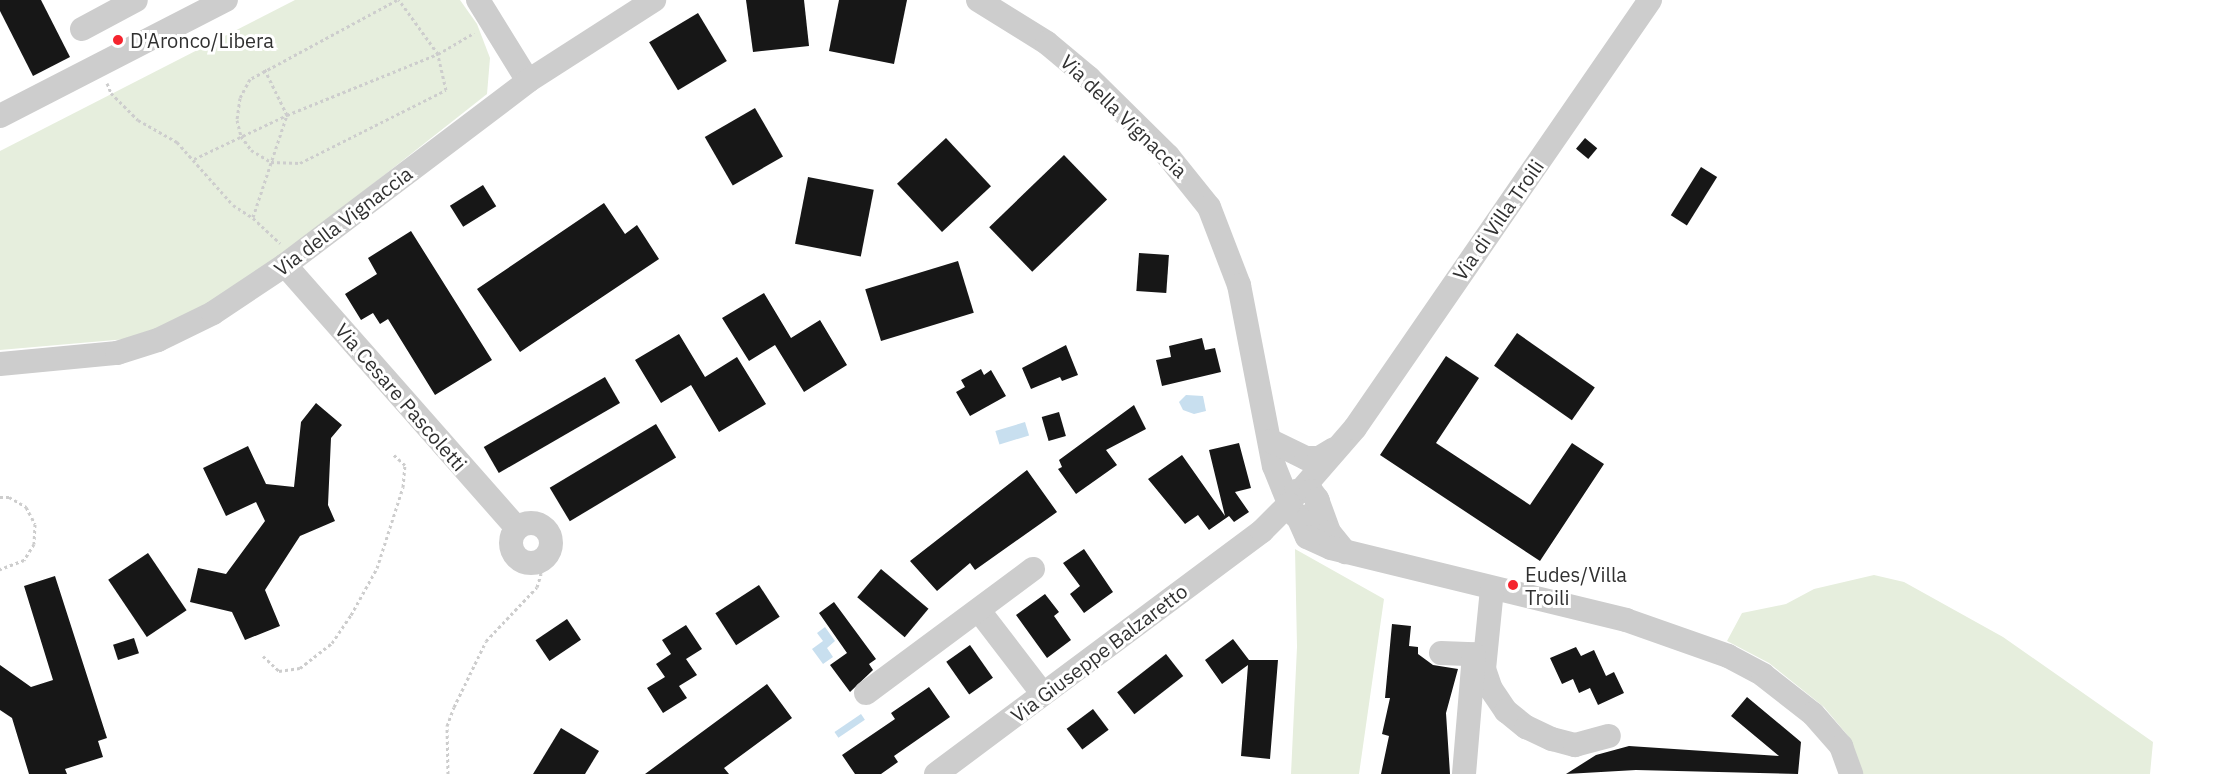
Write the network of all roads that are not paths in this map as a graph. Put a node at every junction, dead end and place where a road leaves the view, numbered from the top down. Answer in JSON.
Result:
{"nodes":[{"id":1,"x":136,"y":0,"type":"edge"},
{"id":2,"x":226,"y":0,"type":"edge"},
{"id":3,"x":478,"y":0,"type":"edge"},
{"id":4,"x":654,"y":0,"type":"edge"},
{"id":5,"x":978,"y":0,"type":"edge"},
{"id":6,"x":1650,"y":0,"type":"edge"},
{"id":7,"x":82,"y":29,"type":"dead end"},
{"id":8,"x":528,"y":81,"type":"junction"},
{"id":9,"x":0,"y":116,"type":"edge"},
{"id":10,"x":285,"y":265,"type":"junction"},
{"id":11,"x":0,"y":363,"type":"edge"},
{"id":12,"x":1271,"y":441,"type":"junction"},
{"id":13,"x":1346,"y":441,"type":"junction"},
{"id":14,"x":1301,"y":502,"type":"junction"},
{"id":15,"x":537,"y":562,"type":"road end"},
{"id":16,"x":1034,"y":569,"type":"dead end"},
{"id":17,"x":1492,"y":589,"type":"junction"},
{"id":18,"x":980,"y":612,"type":"junction"},
{"id":19,"x":1441,"y":653,"type":"dead end"},
{"id":20,"x":1479,"y":654,"type":"junction"},
{"id":21,"x":866,"y":693,"type":"dead end"},
{"id":22,"x":1043,"y":694,"type":"junction"},
{"id":23,"x":1609,"y":736,"type":"dead end"},
{"id":24,"x":936,"y":774,"type":"edge"},
{"id":25,"x":1464,"y":774,"type":"edge"},
{"id":26,"x":1851,"y":774,"type":"edge"}],
"edges":[{"from":1,"to":7,"type":"street"},
{"from":2,"to":9,"type":"street"},
{"from":3,"to":8,"type":"street"},
{"from":4,"to":8,"type":"street","name":"Via della Vignaccia"},
{"from":5,"to":12,"type":"street","name":"Via della Vignaccia"},
{"from":6,"to":13,"type":"street","name":"Via di Villa Troili"},
{"from":8,"to":10,"type":"street","name":"Via della Vignaccia"},
{"from":10,"to":11,"type":"street","name":"Via della Vignaccia"},
{"from":10,"to":15,"type":"street","name":"Via Cesare Pascoletti"},
{"from":12,"to":13,"type":"street"},
{"from":12,"to":14,"type":"street","name":"Via della Vignaccia"},
{"from":13,"to":14,"type":"street","name":"Via di Villa Troili"},
{"from":14,"to":17,"type":"street","name":"Via della Vignaccia"},
{"from":14,"to":22,"type":"street","name":"Via Giuseppe Balzaretto"},
{"from":16,"to":18,"type":"street"},
{"from":17,"to":20,"type":"street"},
{"from":17,"to":26,"type":"street"},
{"from":18,"to":21,"type":"street"},
{"from":18,"to":22,"type":"street"},
{"from":19,"to":20,"type":"street"},
{"from":20,"to":23,"type":"street"},
{"from":20,"to":25,"type":"street"},
{"from":22,"to":24,"type":"street","name":"Via Giuseppe Balzaretto"}]}
